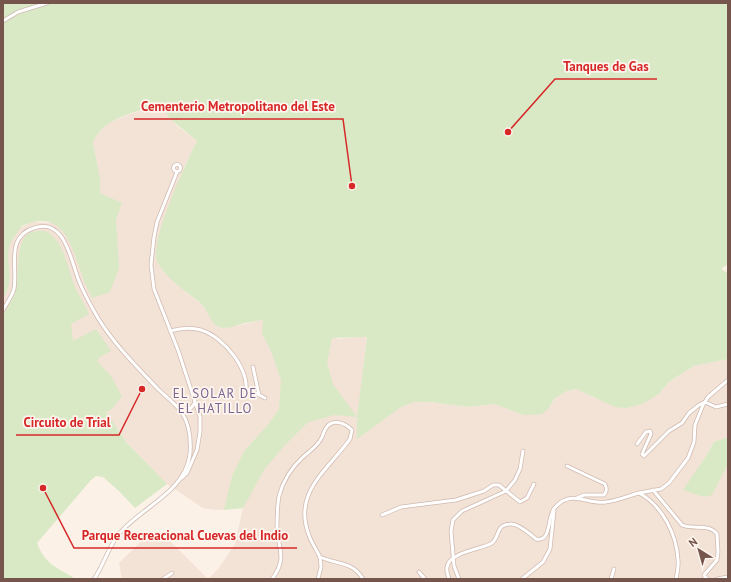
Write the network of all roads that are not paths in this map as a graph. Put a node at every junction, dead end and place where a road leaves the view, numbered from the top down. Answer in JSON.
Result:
{"nodes":[{"id":1,"x":47,"y":3,"type":"edge"},
{"id":2,"x":3,"y":20,"type":"edge"},
{"id":3,"x":177,"y":172,"type":"dead end"},
{"id":4,"x":3,"y":310,"type":"edge"},
{"id":5,"x":170,"y":331,"type":"junction"},
{"id":6,"x":253,"y":368,"type":"dead end"},
{"id":7,"x":728,"y":380,"type":"edge"},
{"id":8,"x":247,"y":389,"type":"junction"},
{"id":9,"x":259,"y":395,"type":"junction"},
{"id":10,"x":245,"y":396,"type":"dead end"},
{"id":11,"x":265,"y":398,"type":"dead end"},
{"id":12,"x":705,"y":402,"type":"junction"},
{"id":13,"x":195,"y":403,"type":"junction"},
{"id":14,"x":728,"y":404,"type":"edge"},
{"id":15,"x":182,"y":412,"type":"junction"},
{"id":16,"x":637,"y":444,"type":"dead end"},
{"id":17,"x":523,"y":451,"type":"dead end"},
{"id":18,"x":567,"y":466,"type":"dead end"},
{"id":19,"x":180,"y":479,"type":"junction"},
{"id":20,"x":534,"y":484,"type":"dead end"},
{"id":21,"x":653,"y":490,"type":"junction"},
{"id":22,"x":506,"y":491,"type":"junction"},
{"id":23,"x":639,"y":493,"type":"junction"},
{"id":24,"x":577,"y":498,"type":"junction"},
{"id":25,"x":554,"y":508,"type":"junction"},
{"id":26,"x":382,"y":515,"type":"dead end"},
{"id":27,"x":320,"y":558,"type":"junction"},
{"id":28,"x":454,"y":559,"type":"junction"},
{"id":29,"x":614,"y":569,"type":"dead end"},
{"id":30,"x":419,"y":572,"type":"dead end"},
{"id":31,"x":172,"y":573,"type":"dead end"},
{"id":32,"x":728,"y":577,"type":"edge"},
{"id":33,"x":94,"y":579,"type":"edge"},
{"id":34,"x":163,"y":579,"type":"edge"},
{"id":35,"x":272,"y":579,"type":"edge"},
{"id":36,"x":318,"y":579,"type":"edge"},
{"id":37,"x":363,"y":579,"type":"edge"},
{"id":38,"x":425,"y":579,"type":"edge"},
{"id":39,"x":449,"y":579,"type":"edge"},
{"id":40,"x":459,"y":579,"type":"edge"},
{"id":41,"x":522,"y":579,"type":"edge"},
{"id":42,"x":611,"y":579,"type":"edge"},
{"id":43,"x":676,"y":579,"type":"edge"},
{"id":44,"x":708,"y":579,"type":"edge"},
{"id":45,"x":717,"y":579,"type":"edge"}],
"edges":[{"from":1,"to":2,"type":"street"},
{"from":3,"to":5,"type":"street"},
{"from":4,"to":15,"type":"street"},
{"from":5,"to":8,"type":"street"},
{"from":5,"to":13,"type":"street"},
{"from":6,"to":9,"type":"street"},
{"from":7,"to":12,"type":"street"},
{"from":8,"to":9,"type":"street"},
{"from":8,"to":10,"type":"street"},
{"from":9,"to":11,"type":"street"},
{"from":12,"to":14,"type":"street"},
{"from":12,"to":16,"type":"street"},
{"from":12,"to":21,"type":"street"},
{"from":13,"to":15,"type":"street"},
{"from":13,"to":19,"type":"street"},
{"from":15,"to":19,"type":"street"},
{"from":17,"to":22,"type":"street"},
{"from":18,"to":24,"type":"street"},
{"from":19,"to":33,"type":"street"},
{"from":20,"to":22,"type":"street"},
{"from":21,"to":23,"type":"street"},
{"from":21,"to":44,"type":"street"},
{"from":22,"to":26,"type":"street"},
{"from":22,"to":28,"type":"street"},
{"from":23,"to":24,"type":"street"},
{"from":23,"to":43,"type":"street"},
{"from":24,"to":25,"type":"street"},
{"from":25,"to":28,"type":"street"},
{"from":25,"to":41,"type":"street"},
{"from":27,"to":35,"type":"street"},
{"from":27,"to":36,"type":"street"},
{"from":27,"to":37,"type":"street"},
{"from":28,"to":39,"type":"street"},
{"from":28,"to":40,"type":"street"},
{"from":29,"to":42,"type":"street"},
{"from":30,"to":38,"type":"street"},
{"from":31,"to":34,"type":"street"},
{"from":32,"to":45,"type":"street"}]}
